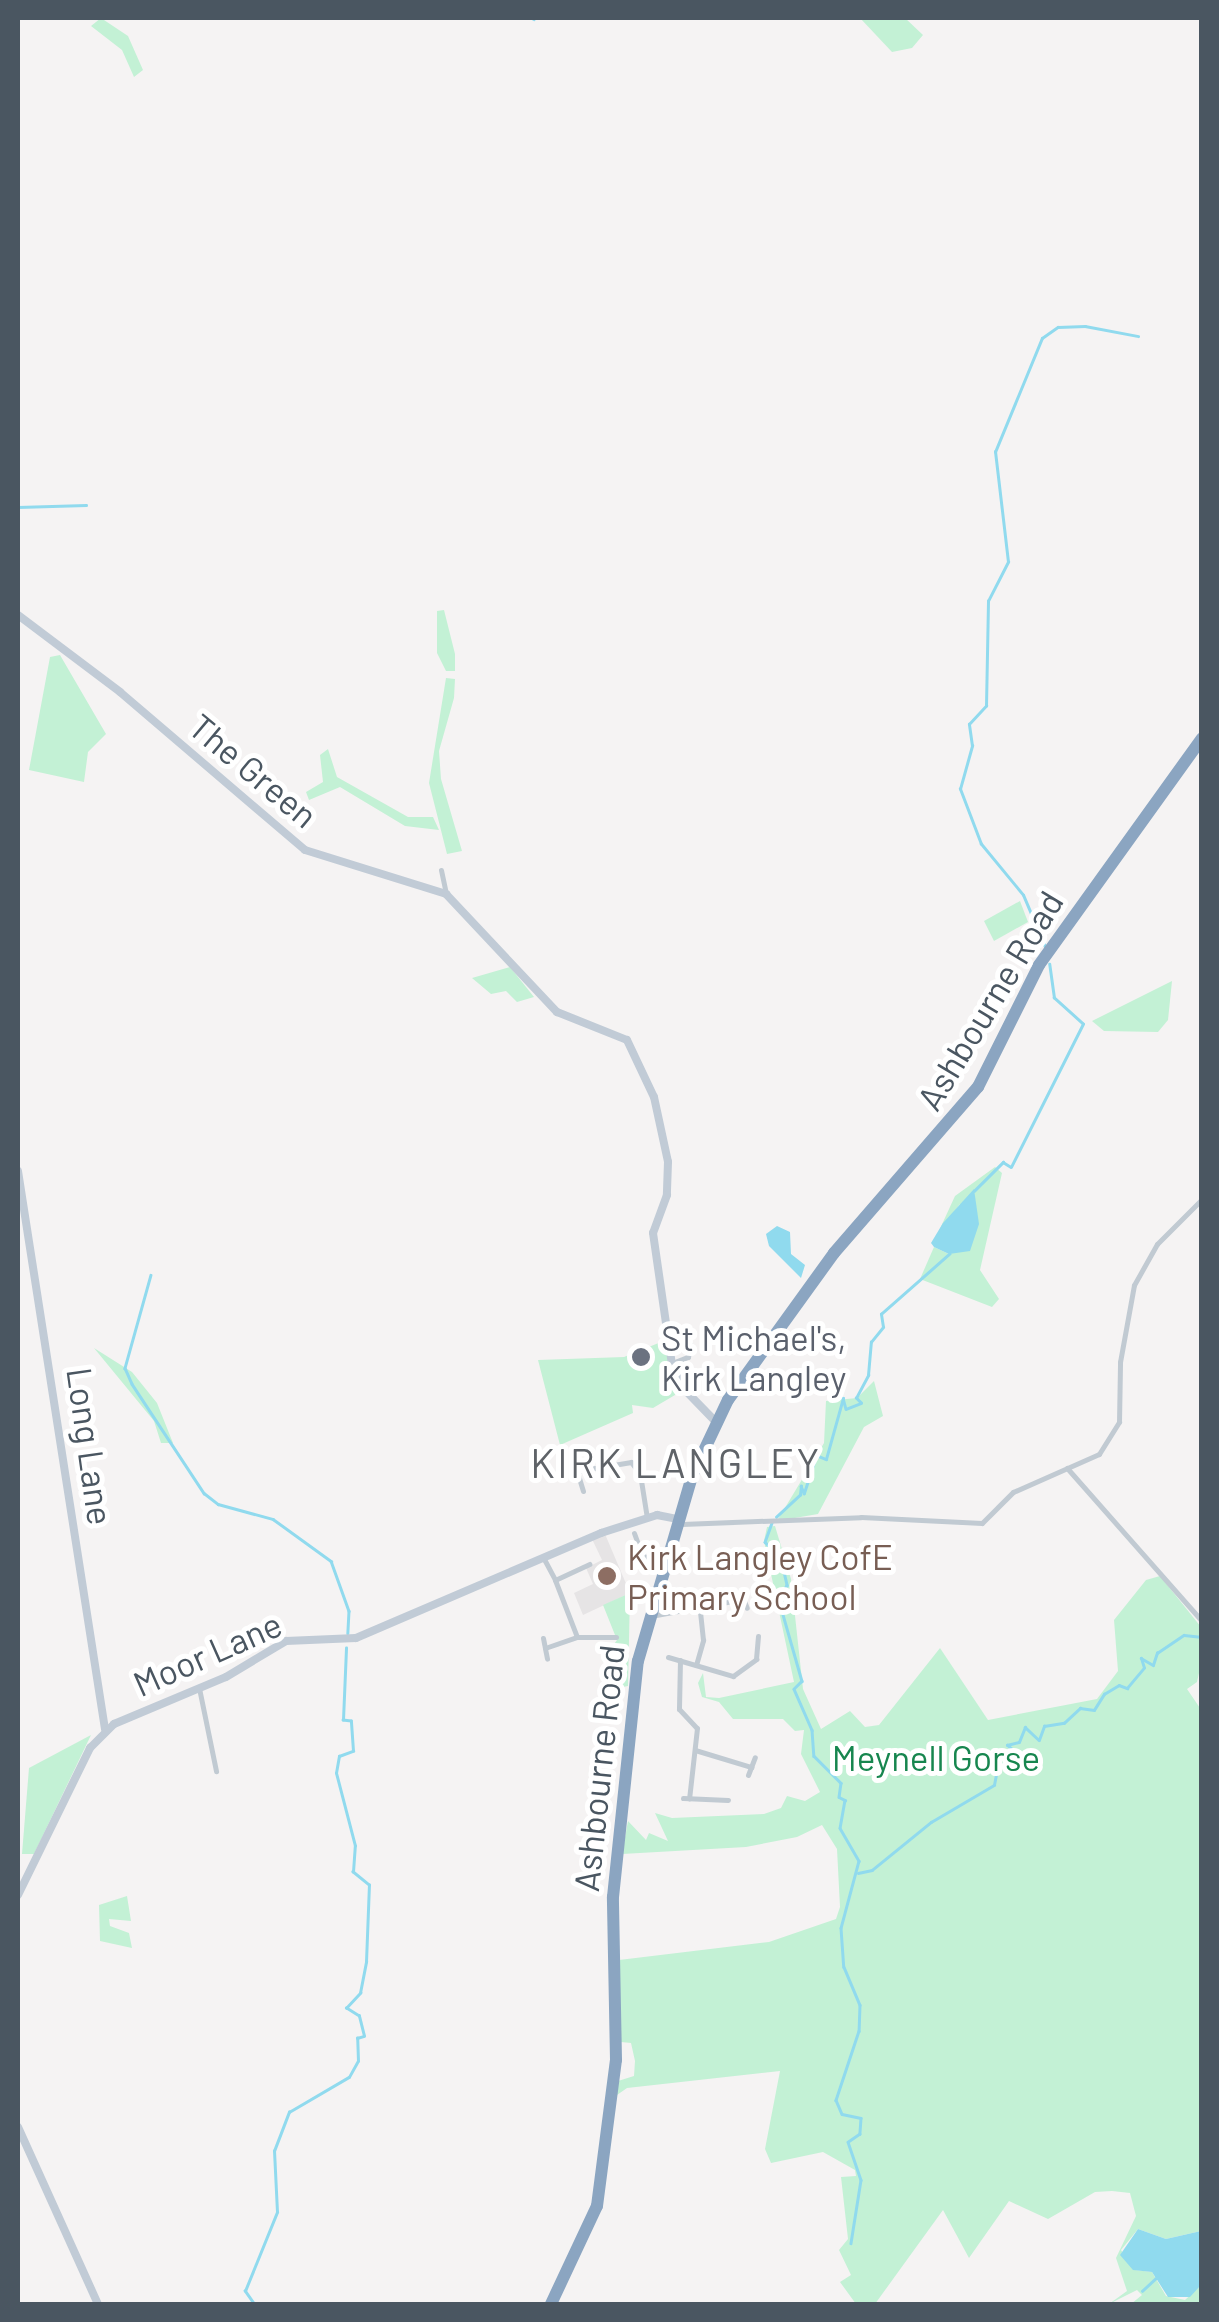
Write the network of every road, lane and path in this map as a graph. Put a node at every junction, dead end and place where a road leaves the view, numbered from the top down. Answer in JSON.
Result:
{"nodes":[{"id":1,"x":18,"y":615,"type":"edge"},
{"id":2,"x":1202,"y":738,"type":"edge"},
{"id":3,"x":441,"y":870,"type":"dead end"},
{"id":4,"x":446,"y":894,"type":"junction"},
{"id":5,"x":18,"y":1172,"type":"edge"},
{"id":6,"x":1202,"y":1200,"type":"edge"},
{"id":7,"x":690,"y":1344,"type":"dead end"},
{"id":8,"x":672,"y":1363,"type":"junction"},
{"id":9,"x":717,"y":1423,"type":"junction"},
{"id":10,"x":1068,"y":1468,"type":"junction"},
{"id":11,"x":583,"y":1491,"type":"dead end"},
{"id":12,"x":647,"y":1518,"type":"junction"},
{"id":13,"x":676,"y":1521,"type":"junction"},
{"id":14,"x":634,"y":1533,"type":"dead end"},
{"id":15,"x":544,"y":1559,"type":"junction"},
{"id":16,"x":590,"y":1564,"type":"dead end"},
{"id":17,"x":662,"y":1565,"type":"junction"},
{"id":18,"x":555,"y":1580,"type":"junction"},
{"id":19,"x":740,"y":1590,"type":"dead end"},
{"id":20,"x":744,"y":1600,"type":"junction"},
{"id":21,"x":747,"y":1608,"type":"dead end"},
{"id":22,"x":700,"y":1611,"type":"junction"},
{"id":23,"x":648,"y":1614,"type":"junction"},
{"id":24,"x":1202,"y":1622,"type":"edge"},
{"id":25,"x":758,"y":1636,"type":"dead end"},
{"id":26,"x":577,"y":1637,"type":"junction"},
{"id":27,"x":616,"y":1637,"type":"dead end"},
{"id":28,"x":543,"y":1638,"type":"dead end"},
{"id":29,"x":605,"y":1639,"type":"junction"},
{"id":30,"x":545,"y":1648,"type":"junction"},
{"id":31,"x":606,"y":1648,"type":"dead end"},
{"id":32,"x":668,"y":1657,"type":"dead end"},
{"id":33,"x":547,"y":1659,"type":"dead end"},
{"id":34,"x":680,"y":1660,"type":"junction"},
{"id":35,"x":696,"y":1664,"type":"junction"},
{"id":36,"x":718,"y":1664,"type":"dead end"},
{"id":37,"x":714,"y":1673,"type":"junction"},
{"id":38,"x":198,"y":1688,"type":"junction"},
{"id":39,"x":105,"y":1729,"type":"junction"},
{"id":40,"x":695,"y":1750,"type":"junction"},
{"id":41,"x":755,"y":1757,"type":"dead end"},
{"id":42,"x":216,"y":1771,"type":"dead end"},
{"id":43,"x":721,"y":1811,"type":"dead end"},
{"id":44,"x":18,"y":1894,"type":"edge"},
{"id":45,"x":18,"y":2127,"type":"edge"},
{"id":46,"x":98,"y":2304,"type":"edge"},
{"id":47,"x":551,"y":2304,"type":"edge"}],
"edges":[{"from":1,"to":4,"type":"street","name":"The Green"},
{"from":2,"to":9,"type":"highway","name":"Ashbourne Road"},
{"from":3,"to":4,"type":"street"},
{"from":4,"to":8,"type":"street","name":"The Green"},
{"from":5,"to":39,"type":"street","name":"Long Lane"},
{"from":6,"to":10,"type":"street"},
{"from":7,"to":8,"type":"street"},
{"from":8,"to":9,"type":"street"},
{"from":9,"to":13,"type":"highway","name":"Ashbourne Road"},
{"from":10,"to":13,"type":"street"},
{"from":10,"to":24,"type":"street"},
{"from":11,"to":12,"type":"street"},
{"from":12,"to":13,"type":"street","name":"Moor Lane"},
{"from":12,"to":15,"type":"street","name":"Moor Lane"},
{"from":13,"to":17,"type":"highway","name":"Ashbourne Road"},
{"from":14,"to":17,"type":"street"},
{"from":15,"to":18,"type":"street"},
{"from":15,"to":38,"type":"street","name":"Moor Lane"},
{"from":16,"to":18,"type":"street"},
{"from":17,"to":23,"type":"highway","name":"Ashbourne Road"},
{"from":18,"to":26,"type":"street"},
{"from":19,"to":20,"type":"street"},
{"from":20,"to":21,"type":"street"},
{"from":20,"to":22,"type":"street"},
{"from":22,"to":23,"type":"street"},
{"from":22,"to":35,"type":"street"},
{"from":23,"to":47,"type":"highway","name":"Ashbourne Road"},
{"from":25,"to":37,"type":"street"},
{"from":26,"to":29,"type":"street"},
{"from":26,"to":30,"type":"street"},
{"from":27,"to":29,"type":"street"},
{"from":28,"to":30,"type":"street"},
{"from":29,"to":31,"type":"street"},
{"from":30,"to":33,"type":"street"},
{"from":32,"to":34,"type":"street"},
{"from":34,"to":35,"type":"street"},
{"from":34,"to":40,"type":"street"},
{"from":35,"to":37,"type":"street"},
{"from":36,"to":37,"type":"street"},
{"from":38,"to":39,"type":"street","name":"Moor Lane"},
{"from":38,"to":42,"type":"street"},
{"from":39,"to":44,"type":"street","name":"Moor Lane"},
{"from":40,"to":41,"type":"street"},
{"from":40,"to":43,"type":"street"},
{"from":45,"to":46,"type":"street"}]}
